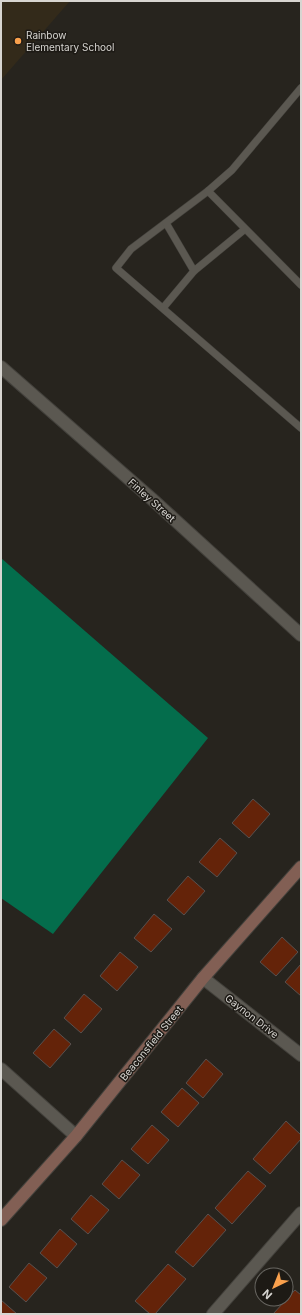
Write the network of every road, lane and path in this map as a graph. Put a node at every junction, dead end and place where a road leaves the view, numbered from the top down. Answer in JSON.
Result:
{"nodes":[{"id":1,"x":301,"y":88,"type":"edge"},
{"id":2,"x":208,"y":191,"type":"junction"},
{"id":3,"x":166,"y":223,"type":"junction"},
{"id":4,"x":245,"y":228,"type":"junction"},
{"id":5,"x":194,"y":271,"type":"junction"},
{"id":6,"x":301,"y":285,"type":"edge"},
{"id":7,"x":163,"y":308,"type":"junction"},
{"id":8,"x":1,"y":367,"type":"edge"},
{"id":9,"x":301,"y":428,"type":"edge"},
{"id":10,"x":301,"y":635,"type":"edge"},
{"id":11,"x":301,"y":867,"type":"edge"},
{"id":12,"x":203,"y":978,"type":"junction"},
{"id":13,"x":301,"y":1054,"type":"edge"},
{"id":14,"x":1,"y":1069,"type":"edge"},
{"id":15,"x":76,"y":1136,"type":"junction"},
{"id":16,"x":301,"y":1213,"type":"edge"},
{"id":17,"x":1,"y":1220,"type":"edge"},
{"id":18,"x":213,"y":1314,"type":"edge"}],
"edges":[{"from":1,"to":2,"type":"lane"},
{"from":2,"to":3,"type":"lane"},
{"from":2,"to":4,"type":"lane"},
{"from":3,"to":5,"type":"lane"},
{"from":3,"to":7,"type":"lane"},
{"from":4,"to":5,"type":"lane"},
{"from":4,"to":6,"type":"lane"},
{"from":5,"to":7,"type":"lane"},
{"from":7,"to":9,"type":"lane"},
{"from":8,"to":10,"type":"street","name":"Finley Street"},
{"from":11,"to":12,"type":"street","name":"Beaconsfield Street"},
{"from":12,"to":13,"type":"street","name":"Gaynon Drive"},
{"from":12,"to":15,"type":"street","name":"Beaconsfield Street"},
{"from":14,"to":15,"type":"street"},
{"from":15,"to":17,"type":"street","name":"Beaconsfield Street"},
{"from":16,"to":18,"type":"street"}]}
